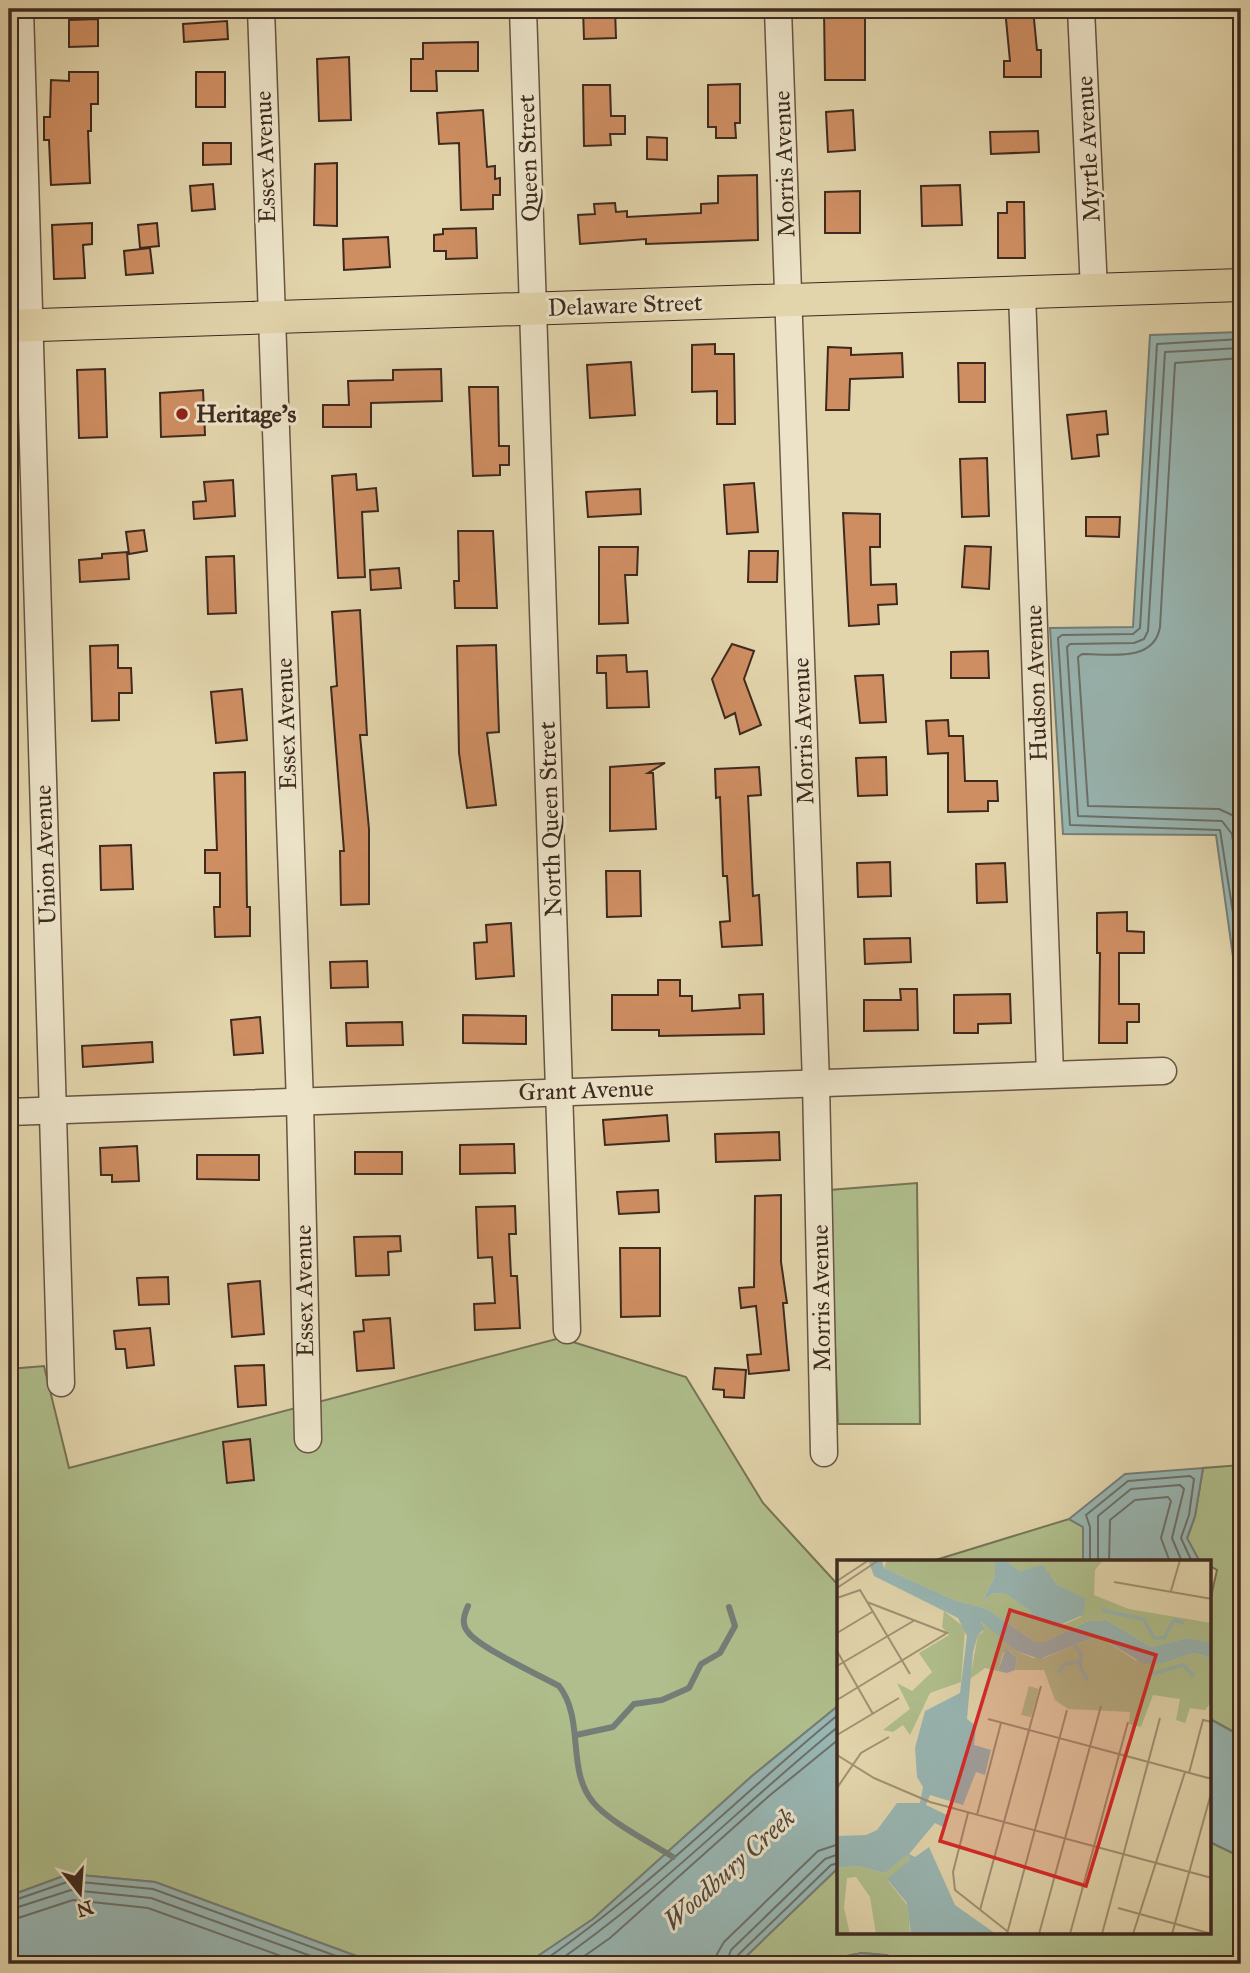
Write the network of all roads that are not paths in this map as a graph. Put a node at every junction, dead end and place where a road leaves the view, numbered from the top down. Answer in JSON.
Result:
{"nodes":[{"id":1,"x":20,"y":9,"type":"edge"},
{"id":2,"x":261,"y":9,"type":"edge"},
{"id":3,"x":523,"y":9,"type":"edge"},
{"id":4,"x":778,"y":9,"type":"edge"},
{"id":5,"x":1081,"y":9,"type":"edge"},
{"id":6,"x":1241,"y":285,"type":"edge"},
{"id":7,"x":1094,"y":290,"type":"junction"},
{"id":8,"x":1022,"y":293,"type":"junction"},
{"id":9,"x":790,"y":299,"type":"junction"},
{"id":10,"x":533,"y":308,"type":"junction"},
{"id":11,"x":270,"y":317,"type":"junction"},
{"id":12,"x":19,"y":326,"type":"edge"},
{"id":13,"x":1163,"y":1071,"type":"dead end"},
{"id":14,"x":1050,"y":1074,"type":"junction"},
{"id":15,"x":816,"y":1083,"type":"junction"},
{"id":16,"x":558,"y":1091,"type":"junction"},
{"id":17,"x":300,"y":1103,"type":"junction"},
{"id":18,"x":52,"y":1111,"type":"junction"},
{"id":19,"x":9,"y":1112,"type":"edge"},
{"id":20,"x":568,"y":1330,"type":"dead end"},
{"id":21,"x":61,"y":1383,"type":"dead end"},
{"id":22,"x":308,"y":1439,"type":"dead end"},
{"id":23,"x":824,"y":1453,"type":"dead end"}],
"edges":[{"from":1,"to":12,"type":"street","name":"Union Avenue"},
{"from":2,"to":11,"type":"street","name":"Essex Avenue"},
{"from":3,"to":10,"type":"street","name":"Queen Street"},
{"from":4,"to":9,"type":"street","name":"Morris Avenue"},
{"from":5,"to":7,"type":"street","name":"Myrtle Avenue"},
{"from":6,"to":7,"type":"main road","name":"Delaware Street"},
{"from":7,"to":8,"type":"main road","name":"Delaware Street"},
{"from":8,"to":9,"type":"main road","name":"Delaware Street"},
{"from":8,"to":14,"type":"street","name":"Hudson Avenue"},
{"from":9,"to":10,"type":"main road","name":"Delaware Street"},
{"from":9,"to":15,"type":"street","name":"Morris Avenue"},
{"from":10,"to":11,"type":"main road","name":"Delaware Street"},
{"from":10,"to":16,"type":"street","name":"North Queen Street"},
{"from":11,"to":12,"type":"main road","name":"Delaware Street"},
{"from":11,"to":17,"type":"street","name":"Essex Avenue"},
{"from":12,"to":18,"type":"street","name":"Union Avenue"},
{"from":13,"to":14,"type":"street","name":"Grant Avenue"},
{"from":14,"to":15,"type":"street","name":"Grant Avenue"},
{"from":15,"to":16,"type":"street","name":"Grant Avenue"},
{"from":15,"to":23,"type":"street","name":"Morris Avenue"},
{"from":16,"to":17,"type":"street","name":"Grant Avenue"},
{"from":16,"to":20,"type":"street","name":"North Queen Street"},
{"from":17,"to":18,"type":"street","name":"Grant Avenue"},
{"from":17,"to":22,"type":"street","name":"Essex Avenue"},
{"from":18,"to":19,"type":"street","name":"Grant Avenue"},
{"from":18,"to":21,"type":"street","name":"Union Avenue"}]}
